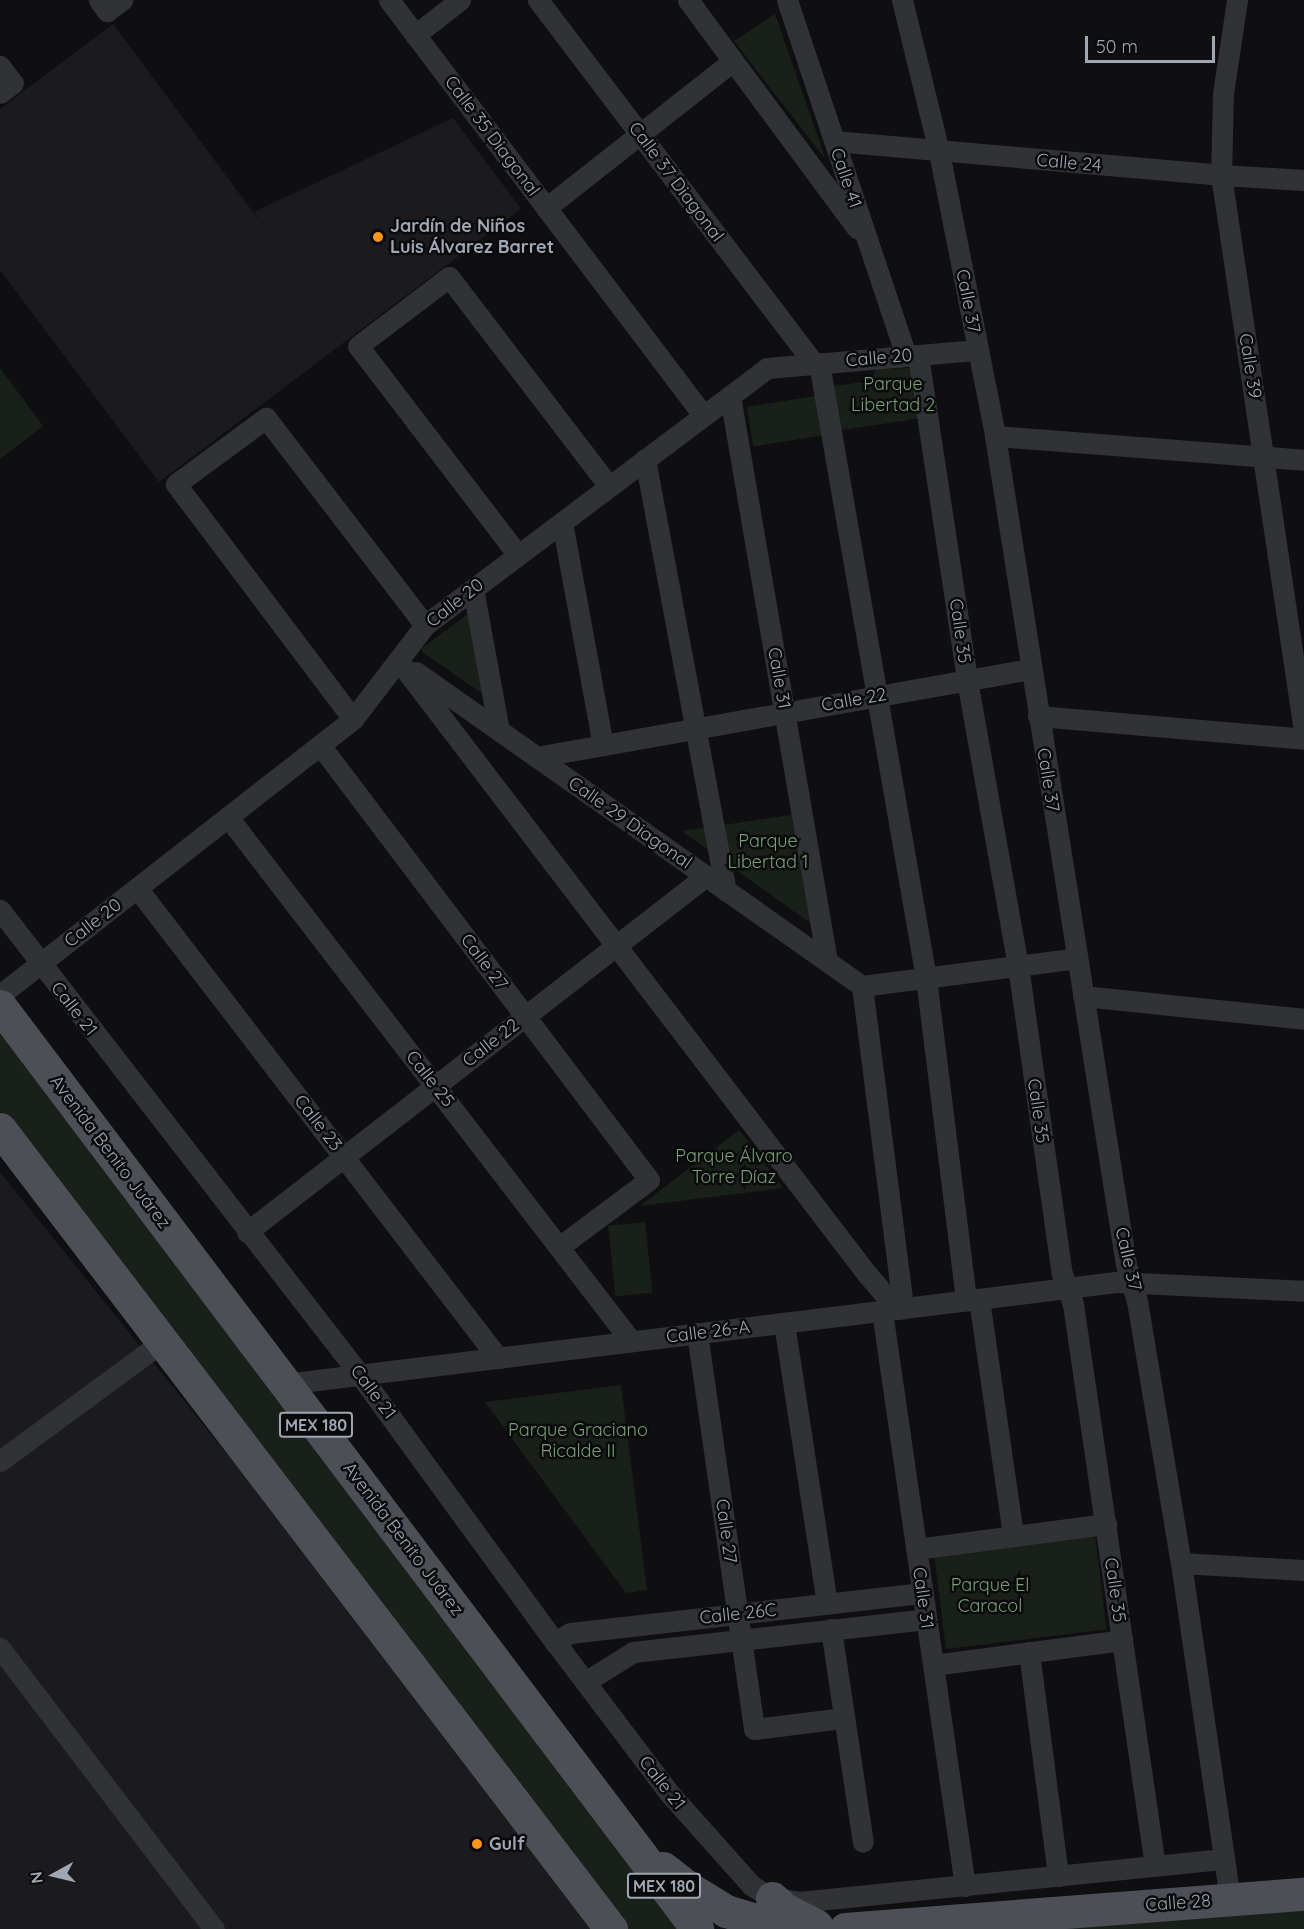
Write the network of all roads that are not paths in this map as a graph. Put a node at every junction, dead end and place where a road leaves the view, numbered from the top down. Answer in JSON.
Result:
{"nodes":[{"id":1,"x":389,"y":0,"type":"edge"},
{"id":2,"x":460,"y":0,"type":"edge"},
{"id":3,"x":538,"y":0,"type":"edge"},
{"id":4,"x":688,"y":0,"type":"edge"},
{"id":5,"x":787,"y":0,"type":"edge"},
{"id":6,"x":902,"y":0,"type":"edge"},
{"id":7,"x":1237,"y":0,"type":"edge"},
{"id":8,"x":415,"y":35,"type":"junction"},
{"id":9,"x":733,"y":61,"type":"junction"},
{"id":10,"x":0,"y":66,"type":"edge"},
{"id":11,"x":7,"y":88,"type":"edge"},
{"id":12,"x":640,"y":134,"type":"junction"},
{"id":13,"x":834,"y":141,"type":"junction"},
{"id":14,"x":939,"y":152,"type":"junction"},
{"id":15,"x":1221,"y":175,"type":"junction"},
{"id":16,"x":1304,"y":180,"type":"edge"},
{"id":17,"x":546,"y":208,"type":"junction"},
{"id":18,"x":868,"y":243,"type":"junction"},
{"id":19,"x":978,"y":350,"type":"junction"},
{"id":20,"x":912,"y":356,"type":"junction"},
{"id":21,"x":816,"y":363,"type":"junction"},
{"id":22,"x":730,"y":396,"type":"junction"},
{"id":23,"x":703,"y":416,"type":"junction"},
{"id":24,"x":995,"y":436,"type":"junction"},
{"id":25,"x":645,"y":459,"type":"junction"},
{"id":26,"x":1264,"y":459,"type":"junction"},
{"id":27,"x":1304,"y":460,"type":"edge"},
{"id":28,"x":609,"y":486,"type":"junction"},
{"id":29,"x":562,"y":522,"type":"junction"},
{"id":30,"x":518,"y":555,"type":"junction"},
{"id":31,"x":473,"y":589,"type":"junction"},
{"id":32,"x":424,"y":625,"type":"junction"},
{"id":33,"x":398,"y":660,"type":"junction"},
{"id":34,"x":1030,"y":669,"type":"junction"},
{"id":35,"x":967,"y":680,"type":"junction"},
{"id":36,"x":876,"y":696,"type":"junction"},
{"id":37,"x":784,"y":712,"type":"junction"},
{"id":38,"x":1038,"y":716,"type":"junction"},
{"id":39,"x":353,"y":719,"type":"junction"},
{"id":40,"x":696,"y":728,"type":"junction"},
{"id":41,"x":499,"y":730,"type":"junction"},
{"id":42,"x":1304,"y":730,"type":"edge"},
{"id":43,"x":1304,"y":739,"type":"edge"},
{"id":44,"x":320,"y":745,"type":"junction"},
{"id":45,"x":603,"y":745,"type":"junction"},
{"id":46,"x":536,"y":757,"type":"junction"},
{"id":47,"x":228,"y":817,"type":"junction"},
{"id":48,"x":706,"y":876,"type":"junction"},
{"id":49,"x":137,"y":888,"type":"junction"},
{"id":50,"x":726,"y":890,"type":"junction"},
{"id":51,"x":0,"y":910,"type":"edge"},
{"id":52,"x":616,"y":945,"type":"junction"},
{"id":53,"x":1077,"y":958,"type":"junction"},
{"id":54,"x":827,"y":961,"type":"junction"},
{"id":55,"x":40,"y":964,"type":"junction"},
{"id":56,"x":1018,"y":966,"type":"junction"},
{"id":57,"x":926,"y":978,"type":"junction"},
{"id":58,"x":862,"y":987,"type":"junction"},
{"id":59,"x":0,"y":995,"type":"edge"},
{"id":60,"x":1083,"y":996,"type":"junction"},
{"id":61,"x":0,"y":1006,"type":"edge"},
{"id":62,"x":525,"y":1016,"type":"junction"},
{"id":63,"x":1304,"y":1019,"type":"edge"},
{"id":64,"x":436,"y":1085,"type":"junction"},
{"id":65,"x":0,"y":1129,"type":"edge"},
{"id":66,"x":344,"y":1156,"type":"junction"},
{"id":67,"x":247,"y":1232,"type":"junction"},
{"id":68,"x":559,"y":1247,"type":"junction"},
{"id":69,"x":1065,"y":1281,"type":"junction"},
{"id":70,"x":1132,"y":1283,"type":"junction"},
{"id":71,"x":1304,"y":1291,"type":"edge"},
{"id":72,"x":972,"y":1300,"type":"junction"},
{"id":73,"x":894,"y":1309,"type":"junction"},
{"id":74,"x":784,"y":1323,"type":"junction"},
{"id":75,"x":697,"y":1333,"type":"junction"},
{"id":76,"x":631,"y":1341,"type":"junction"},
{"id":77,"x":162,"y":1342,"type":"junction"},
{"id":78,"x":498,"y":1358,"type":"junction"},
{"id":79,"x":360,"y":1375,"type":"junction"},
{"id":80,"x":285,"y":1384,"type":"junction"},
{"id":81,"x":0,"y":1461,"type":"edge"},
{"id":82,"x":1106,"y":1524,"type":"junction"},
{"id":83,"x":1013,"y":1536,"type":"junction"},
{"id":84,"x":916,"y":1549,"type":"junction"},
{"id":85,"x":1181,"y":1563,"type":"junction"},
{"id":86,"x":1304,"y":1570,"type":"edge"},
{"id":87,"x":923,"y":1593,"type":"junction"},
{"id":88,"x":827,"y":1604,"type":"junction"},
{"id":89,"x":738,"y":1614,"type":"junction"},
{"id":90,"x":926,"y":1619,"type":"junction"},
{"id":91,"x":831,"y":1629,"type":"junction"},
{"id":92,"x":741,"y":1640,"type":"junction"},
{"id":93,"x":1122,"y":1640,"type":"junction"},
{"id":94,"x":555,"y":1642,"type":"junction"},
{"id":95,"x":0,"y":1648,"type":"edge"},
{"id":96,"x":1029,"y":1652,"type":"junction"},
{"id":97,"x":933,"y":1665,"type":"junction"},
{"id":98,"x":585,"y":1682,"type":"junction"},
{"id":99,"x":844,"y":1718,"type":"junction"},
{"id":100,"x":863,"y":1842,"type":"dead end"},
{"id":101,"x":632,"y":1843,"type":"junction"},
{"id":102,"x":1224,"y":1859,"type":"junction"},
{"id":103,"x":1155,"y":1866,"type":"junction"},
{"id":104,"x":1058,"y":1876,"type":"junction"},
{"id":105,"x":965,"y":1886,"type":"junction"},
{"id":106,"x":1304,"y":1894,"type":"edge"},
{"id":107,"x":772,"y":1898,"type":"junction"},
{"id":108,"x":1230,"y":1899,"type":"junction"},
{"id":109,"x":1052,"y":1911,"type":"junction"},
{"id":110,"x":214,"y":1929,"type":"edge"},
{"id":111,"x":608,"y":1929,"type":"edge"},
{"id":112,"x":697,"y":1929,"type":"edge"},
{"id":113,"x":814,"y":1929,"type":"edge"},
{"id":114,"x":826,"y":1929,"type":"edge"},
{"id":115,"x":845,"y":1929,"type":"edge"},
{"id":116,"x":995,"y":1929,"type":"edge"}],
"edges":[{"from":1,"to":8,"type":"street","name":"Calle 35 Diagonal"},
{"from":2,"to":8,"type":"street"},
{"from":3,"to":12,"type":"street","name":"Calle 37 Diagonal"},
{"from":4,"to":9,"type":"street"},
{"from":5,"to":13,"type":"street","name":"Calle 41"},
{"from":6,"to":14,"type":"street","name":"Calle 37"},
{"from":7,"to":15,"type":"street","name":"Calle 39"},
{"from":8,"to":17,"type":"street","name":"Calle 35 Diagonal"},
{"from":9,"to":12,"type":"street"},
{"from":9,"to":18,"type":"street"},
{"from":10,"to":11,"type":"street"},
{"from":12,"to":17,"type":"street"},
{"from":12,"to":21,"type":"street","name":"Calle 37 Diagonal"},
{"from":13,"to":14,"type":"street","name":"Calle 24"},
{"from":13,"to":18,"type":"street","name":"Calle 41"},
{"from":14,"to":15,"type":"street","name":"Calle 24"},
{"from":14,"to":19,"type":"street","name":"Calle 37"},
{"from":15,"to":16,"type":"street","name":"Calle 24"},
{"from":15,"to":26,"type":"street","name":"Calle 39"},
{"from":17,"to":23,"type":"street","name":"Calle 35 Diagonal"},
{"from":18,"to":20,"type":"street","name":"Calle 41"},
{"from":19,"to":20,"type":"street","name":"Calle 20"},
{"from":19,"to":24,"type":"street","name":"Calle 37"},
{"from":20,"to":21,"type":"street","name":"Calle 20"},
{"from":20,"to":35,"type":"street","name":"Calle 35"},
{"from":21,"to":22,"type":"street","name":"Calle 20"},
{"from":21,"to":36,"type":"street"},
{"from":22,"to":23,"type":"street","name":"Calle 20"},
{"from":22,"to":37,"type":"street","name":"Calle 31"},
{"from":23,"to":25,"type":"street","name":"Calle 20"},
{"from":24,"to":26,"type":"street"},
{"from":24,"to":34,"type":"street","name":"Calle 37"},
{"from":25,"to":28,"type":"street","name":"Calle 20"},
{"from":25,"to":40,"type":"street"},
{"from":26,"to":27,"type":"street"},
{"from":26,"to":42,"type":"street","name":"Calle 39"},
{"from":28,"to":29,"type":"street","name":"Calle 20"},
{"from":28,"to":30,"type":"street"},
{"from":29,"to":30,"type":"street","name":"Calle 20"},
{"from":29,"to":45,"type":"street"},
{"from":30,"to":31,"type":"street","name":"Calle 20"},
{"from":31,"to":32,"type":"street","name":"Calle 20"},
{"from":31,"to":41,"type":"street"},
{"from":32,"to":33,"type":"street","name":"Calle 20"},
{"from":32,"to":39,"type":"street"},
{"from":33,"to":39,"type":"street","name":"Calle 20"},
{"from":33,"to":41,"type":"street","name":"Calle 29 Diagonal"},
{"from":33,"to":52,"type":"street"},
{"from":34,"to":35,"type":"street","name":"Calle 22"},
{"from":34,"to":38,"type":"street","name":"Calle 37"},
{"from":35,"to":36,"type":"street","name":"Calle 22"},
{"from":35,"to":56,"type":"street","name":"Calle 35"},
{"from":36,"to":37,"type":"street","name":"Calle 22"},
{"from":36,"to":57,"type":"street"},
{"from":37,"to":40,"type":"street","name":"Calle 22"},
{"from":37,"to":54,"type":"street","name":"Calle 31"},
{"from":38,"to":43,"type":"street"},
{"from":38,"to":53,"type":"street","name":"Calle 37"},
{"from":39,"to":44,"type":"street","name":"Calle 20"},
{"from":40,"to":45,"type":"street","name":"Calle 22"},
{"from":40,"to":50,"type":"street"},
{"from":41,"to":46,"type":"street","name":"Calle 29 Diagonal"},
{"from":44,"to":47,"type":"street","name":"Calle 20"},
{"from":44,"to":62,"type":"street","name":"Calle 27"},
{"from":45,"to":46,"type":"street","name":"Calle 22"},
{"from":46,"to":48,"type":"street","name":"Calle 29 Diagonal"},
{"from":47,"to":49,"type":"street","name":"Calle 20"},
{"from":47,"to":64,"type":"street","name":"Calle 25"},
{"from":48,"to":50,"type":"street","name":"Calle 29 Diagonal"},
{"from":48,"to":52,"type":"street","name":"Calle 22"},
{"from":49,"to":55,"type":"street","name":"Calle 20"},
{"from":49,"to":66,"type":"street","name":"Calle 23"},
{"from":50,"to":54,"type":"street","name":"Calle 29 Diagonal"},
{"from":51,"to":55,"type":"street","name":"Calle 21"},
{"from":52,"to":62,"type":"street","name":"Calle 22"},
{"from":52,"to":73,"type":"street"},
{"from":53,"to":56,"type":"street"},
{"from":53,"to":60,"type":"street","name":"Calle 37"},
{"from":54,"to":58,"type":"street","name":"Calle 29 Diagonal"},
{"from":55,"to":59,"type":"street","name":"Calle 20"},
{"from":55,"to":67,"type":"street","name":"Calle 21"},
{"from":56,"to":57,"type":"street"},
{"from":56,"to":69,"type":"street","name":"Calle 35"},
{"from":57,"to":58,"type":"street"},
{"from":57,"to":72,"type":"street"},
{"from":58,"to":73,"type":"street","name":"Calle 31"},
{"from":60,"to":63,"type":"street"},
{"from":60,"to":70,"type":"street","name":"Calle 37"},
{"from":61,"to":80,"type":"main road","name":"Avenida Benito Juárez","number":"MEX 180"},
{"from":62,"to":64,"type":"street","name":"Calle 22"},
{"from":62,"to":68,"type":"street","name":"Calle 27"},
{"from":64,"to":66,"type":"street","name":"Calle 22"},
{"from":64,"to":68,"type":"street","name":"Calle 25"},
{"from":65,"to":77,"type":"main road"},
{"from":66,"to":67,"type":"street","name":"Calle 22"},
{"from":66,"to":78,"type":"street","name":"Calle 23"},
{"from":67,"to":79,"type":"street","name":"Calle 21"},
{"from":68,"to":76,"type":"street","name":"Calle 25"},
{"from":69,"to":70,"type":"street","name":"Calle 26-A"},
{"from":69,"to":72,"type":"street","name":"Calle 26-A"},
{"from":69,"to":82,"type":"street","name":"Calle 35"},
{"from":70,"to":71,"type":"street"},
{"from":70,"to":85,"type":"street","name":"Calle 37"},
{"from":72,"to":73,"type":"street","name":"Calle 26-A"},
{"from":72,"to":83,"type":"street"},
{"from":73,"to":74,"type":"street","name":"Calle 26-A"},
{"from":73,"to":84,"type":"street","name":"Calle 31"},
{"from":74,"to":75,"type":"street","name":"Calle 26-A"},
{"from":74,"to":88,"type":"street"},
{"from":75,"to":76,"type":"street","name":"Calle 26-A"},
{"from":75,"to":89,"type":"street","name":"Calle 27"},
{"from":76,"to":78,"type":"street","name":"Calle 26-A"},
{"from":77,"to":81,"type":"street"},
{"from":77,"to":111,"type":"main road"},
{"from":78,"to":79,"type":"street","name":"Calle 26-A"},
{"from":79,"to":80,"type":"street","name":"Calle 26-A"},
{"from":79,"to":94,"type":"street","name":"Calle 21"},
{"from":80,"to":101,"type":"main road","name":"Avenida Benito Juárez","number":"MEX 180"},
{"from":82,"to":83,"type":"street"},
{"from":82,"to":93,"type":"street","name":"Calle 35"},
{"from":83,"to":84,"type":"street"},
{"from":84,"to":87,"type":"street","name":"Calle 31"},
{"from":85,"to":86,"type":"street"},
{"from":85,"to":102,"type":"street","name":"Calle 37"},
{"from":87,"to":88,"type":"street","name":"Calle 26C"},
{"from":87,"to":90,"type":"street","name":"Calle 31"},
{"from":88,"to":89,"type":"street","name":"Calle 26C"},
{"from":89,"to":92,"type":"street","name":"Calle 27"},
{"from":89,"to":94,"type":"street","name":"Calle 26C"},
{"from":90,"to":91,"type":"street","name":"Calle 26C"},
{"from":90,"to":97,"type":"street","name":"Calle 31"},
{"from":91,"to":92,"type":"street","name":"Calle 26C"},
{"from":91,"to":99,"type":"street"},
{"from":92,"to":98,"type":"street","name":"Calle 26C"},
{"from":92,"to":99,"type":"street","name":"Calle 27"},
{"from":93,"to":96,"type":"street"},
{"from":93,"to":103,"type":"street","name":"Calle 35"},
{"from":94,"to":98,"type":"street","name":"Calle 21"},
{"from":95,"to":110,"type":"street"},
{"from":96,"to":97,"type":"street"},
{"from":96,"to":104,"type":"street"},
{"from":97,"to":105,"type":"street","name":"Calle 31"},
{"from":98,"to":107,"type":"street","name":"Calle 21"},
{"from":99,"to":100,"type":"street"},
{"from":101,"to":112,"type":"main road","name":"Avenida Benito Juárez","number":"MEX 180"},
{"from":101,"to":113,"type":"main road"},
{"from":102,"to":103,"type":"street"},
{"from":102,"to":108,"type":"street","name":"Calle 37"},
{"from":103,"to":104,"type":"street"},
{"from":104,"to":105,"type":"street"},
{"from":105,"to":107,"type":"street"},
{"from":106,"to":108,"type":"main road","name":"Calle 28"},
{"from":107,"to":114,"type":"main road"},
{"from":108,"to":109,"type":"main road","name":"Calle 28"},
{"from":109,"to":115,"type":"main road"},
{"from":109,"to":116,"type":"main road"}]}
